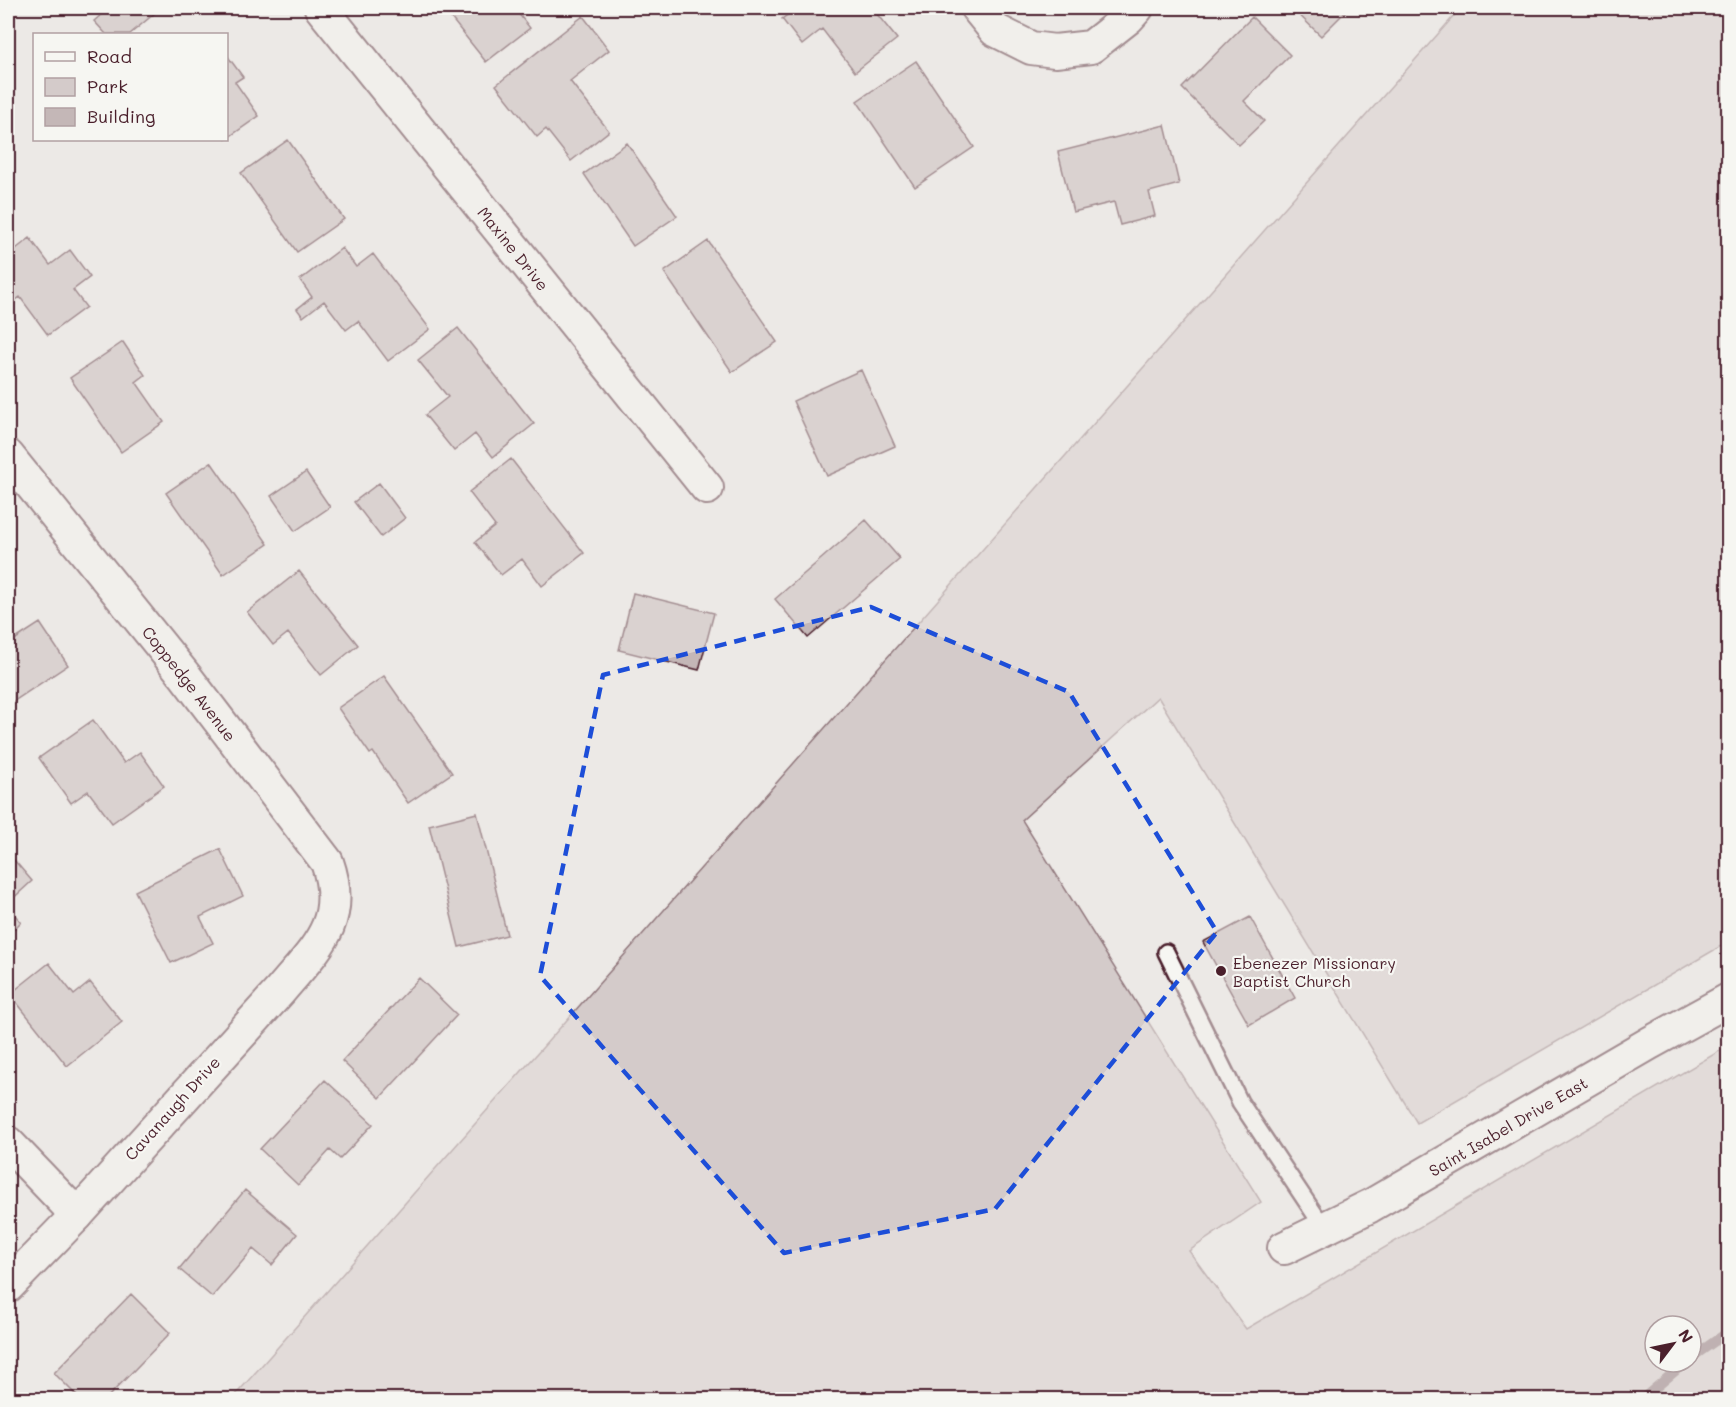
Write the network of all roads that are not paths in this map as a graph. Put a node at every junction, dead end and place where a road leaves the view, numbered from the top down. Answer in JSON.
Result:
{"nodes":[{"id":1,"x":321,"y":8,"type":"edge"},
{"id":2,"x":977,"y":8,"type":"edge"},
{"id":3,"x":1137,"y":8,"type":"edge"},
{"id":4,"x":8,"y":456,"type":"edge"},
{"id":5,"x":707,"y":488,"type":"dead end"},
{"id":6,"x":330,"y":925,"type":"joint"},
{"id":7,"x":1166,"y":952,"type":"dead end"},
{"id":8,"x":1728,"y":1000,"type":"edge"},
{"id":9,"x":8,"y":1143,"type":"edge"},
{"id":10,"x":77,"y":1215,"type":"junction"},
{"id":11,"x":1324,"y":1228,"type":"junction"},
{"id":12,"x":1284,"y":1248,"type":"dead end"},
{"id":13,"x":8,"y":1286,"type":"edge"}],
"edges":[{"from":1,"to":5,"type":"street","name":"Maxine Drive"},
{"from":2,"to":3,"type":"street"},
{"from":4,"to":6,"type":"street","name":"Coppedge Avenue"},
{"from":6,"to":10,"type":"street","name":"Cavanaugh Drive"},
{"from":7,"to":11,"type":"lane"},
{"from":8,"to":11,"type":"street","name":"Saint Isabel Drive East"},
{"from":9,"to":10,"type":"street"},
{"from":10,"to":13,"type":"street","name":"Cavanaugh Drive"},
{"from":11,"to":12,"type":"street","name":"Saint Isabel Drive East"}]}
